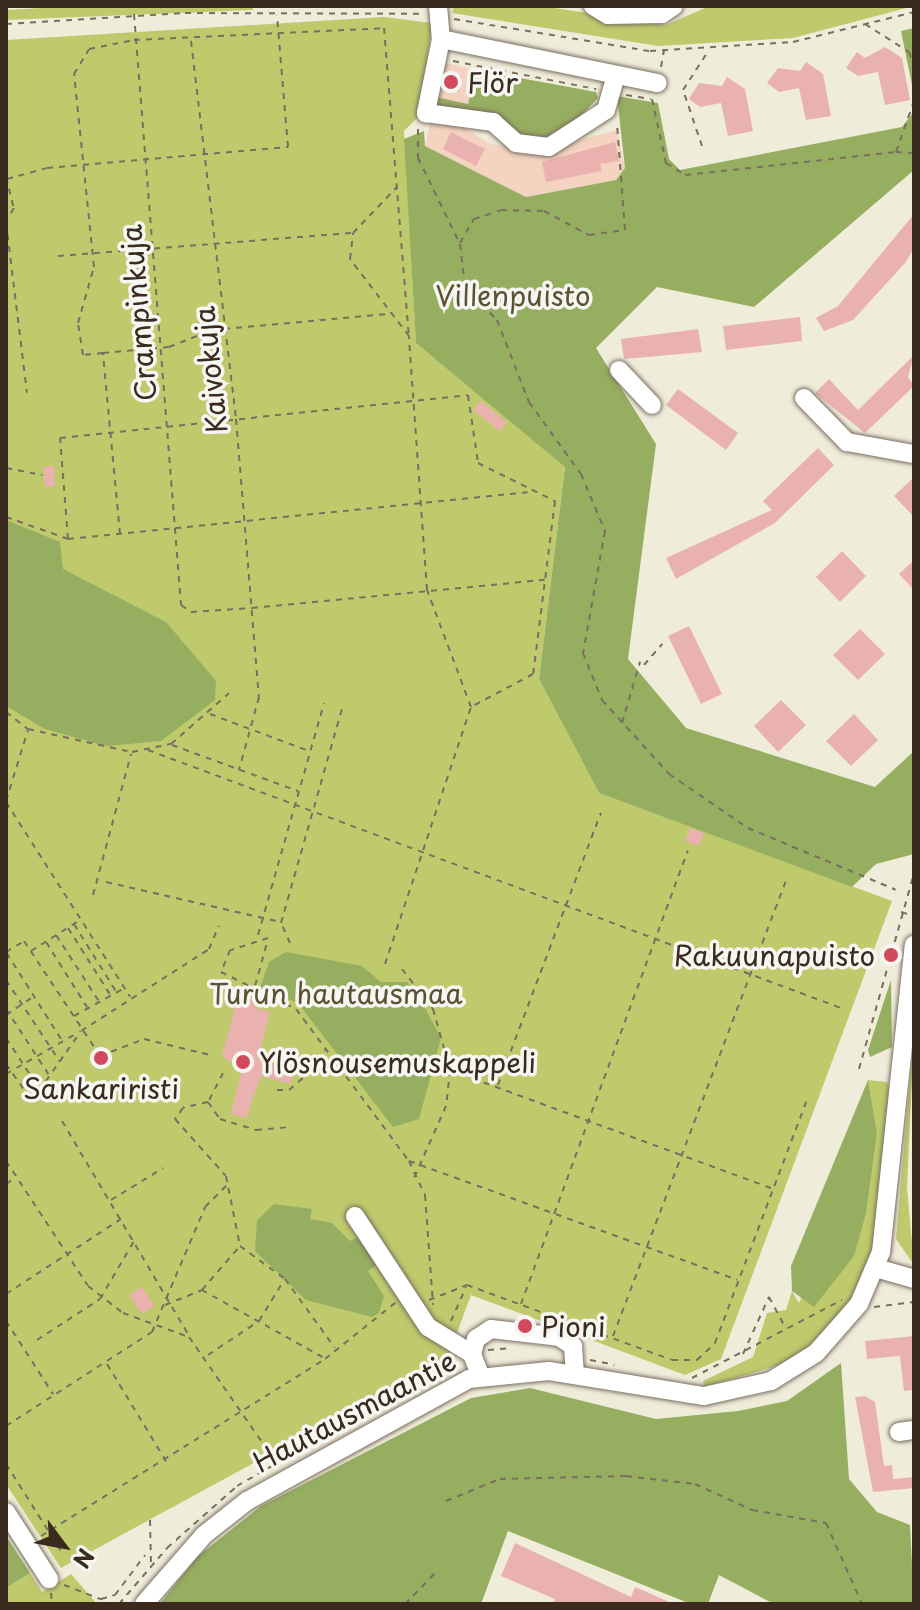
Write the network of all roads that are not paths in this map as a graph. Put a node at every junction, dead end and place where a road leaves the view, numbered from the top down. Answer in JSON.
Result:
{"nodes":[{"id":1,"x":593,"y":6,"type":"edge"},
{"id":2,"x":674,"y":6,"type":"edge"},
{"id":3,"x":439,"y":12,"type":"edge"},
{"id":4,"x":441,"y":39,"type":"junction"},
{"id":5,"x":616,"y":75,"type":"junction"},
{"id":6,"x":655,"y":91,"type":"road end"},
{"id":7,"x":619,"y":370,"type":"dead end"},
{"id":8,"x":804,"y":398,"type":"dead end"},
{"id":9,"x":652,"y":405,"type":"dead end"},
{"id":10,"x":914,"y":454,"type":"edge"},
{"id":11,"x":914,"y":945,"type":"edge"},
{"id":12,"x":355,"y":1216,"type":"dead end"},
{"id":13,"x":876,"y":1268,"type":"junction"},
{"id":14,"x":914,"y":1279,"type":"edge"},
{"id":15,"x":472,"y":1354,"type":"junction"},
{"id":16,"x":480,"y":1375,"type":"junction"},
{"id":17,"x":575,"y":1375,"type":"junction"},
{"id":18,"x":6,"y":1512,"type":"edge"},
{"id":19,"x":49,"y":1579,"type":"road end"},
{"id":20,"x":144,"y":1604,"type":"edge"}],
"edges":[{"from":1,"to":2,"type":"street"},
{"from":3,"to":4,"type":"street"},
{"from":4,"to":5,"type":"street"},
{"from":4,"to":5,"type":"street"},
{"from":5,"to":6,"type":"street"},
{"from":7,"to":9,"type":"street"},
{"from":8,"to":10,"type":"street"},
{"from":11,"to":13,"type":"street","name":"Hautausmaantie"},
{"from":12,"to":15,"type":"street"},
{"from":13,"to":14,"type":"street"},
{"from":13,"to":17,"type":"street","name":"Hautausmaantie"},
{"from":15,"to":16,"type":"street"},
{"from":15,"to":17,"type":"street"},
{"from":16,"to":17,"type":"street","name":"Hautausmaantie"},
{"from":16,"to":20,"type":"street","name":"Hautausmaantie"},
{"from":18,"to":19,"type":"street"}]}
